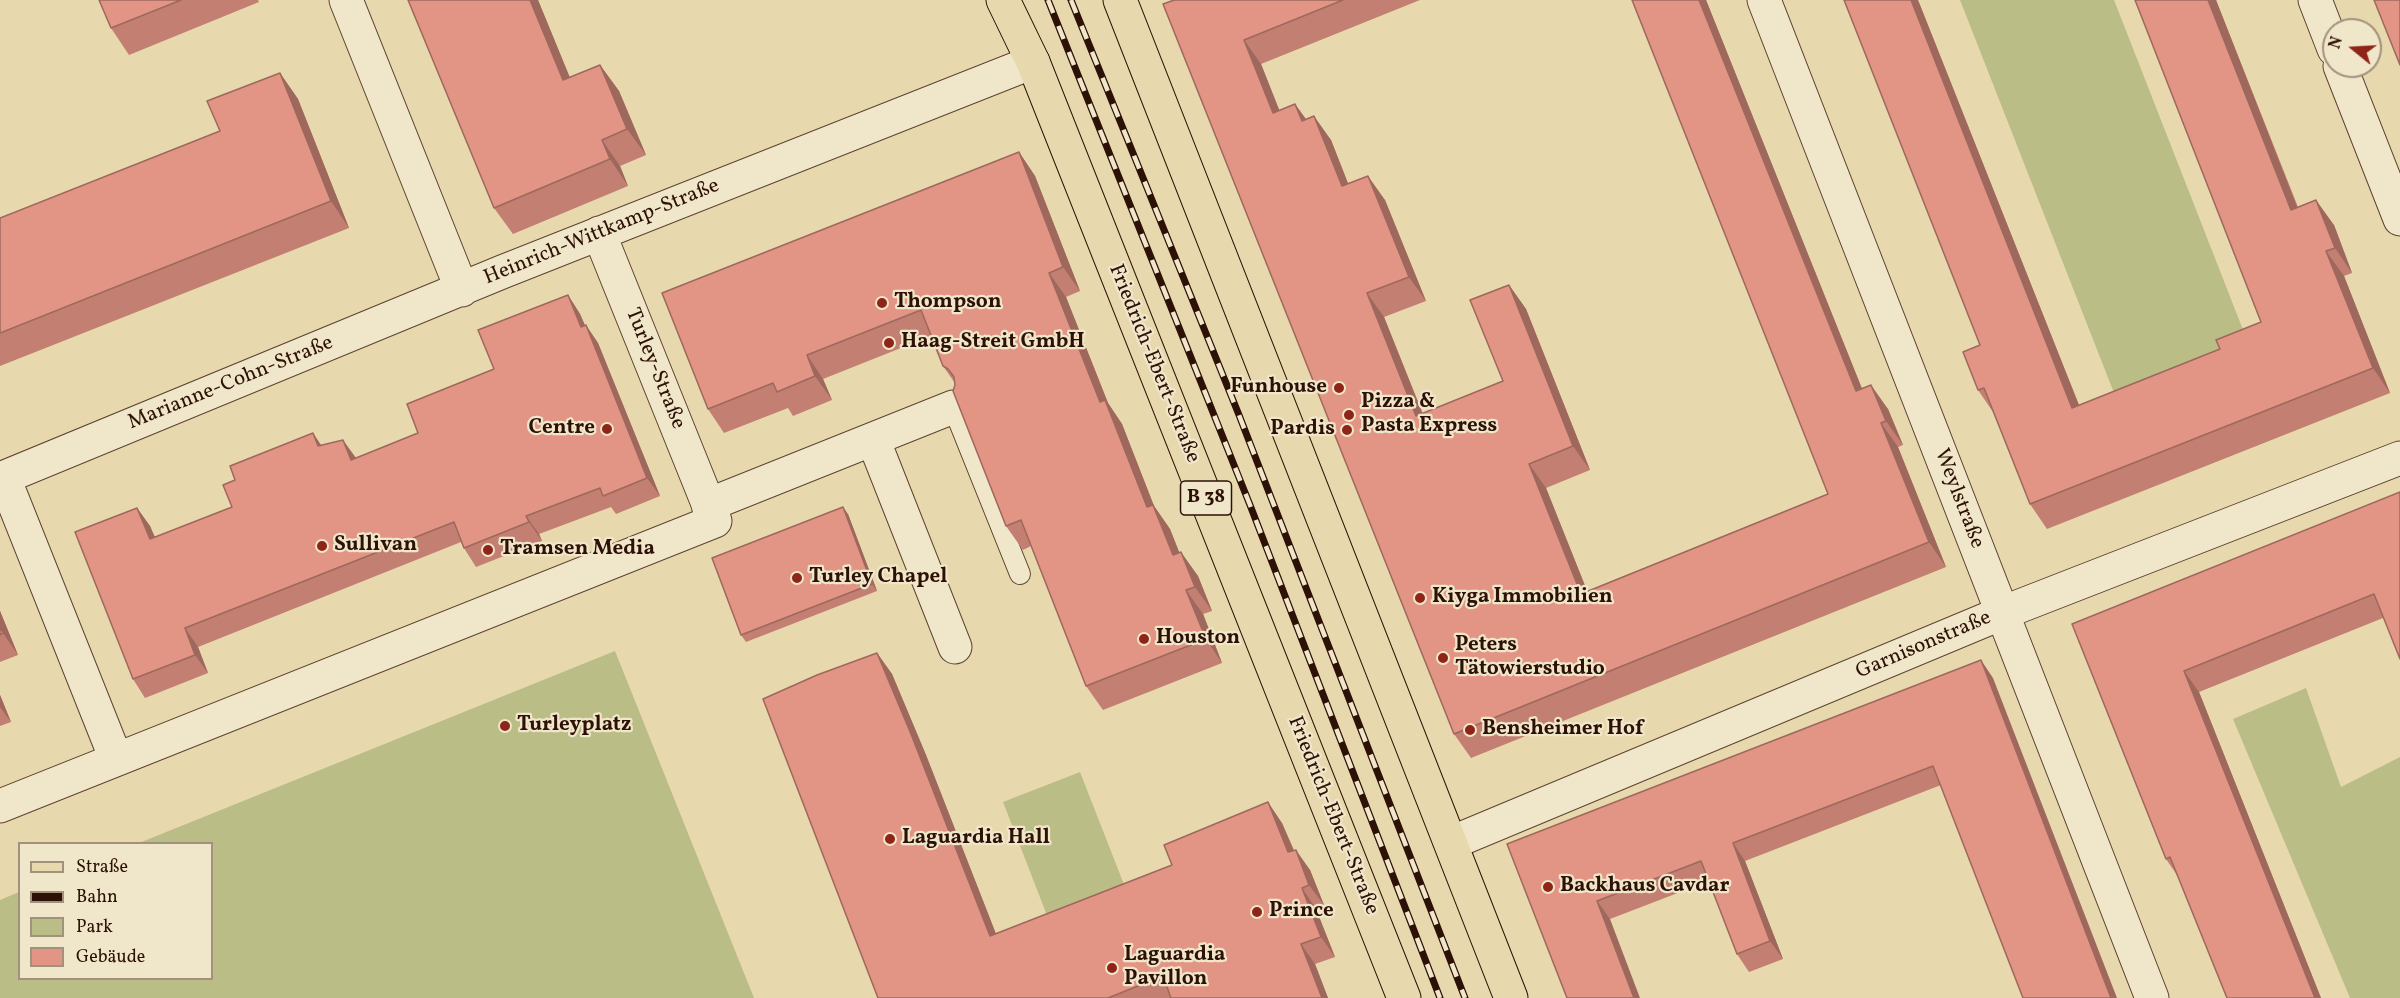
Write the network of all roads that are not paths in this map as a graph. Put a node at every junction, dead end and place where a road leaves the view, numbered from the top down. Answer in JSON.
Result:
{"nodes":[{"id":1,"x":346,"y":0,"type":"edge"},
{"id":2,"x":1003,"y":0,"type":"edge"},
{"id":3,"x":1120,"y":0,"type":"edge"},
{"id":4,"x":1764,"y":0,"type":"edge"},
{"id":5,"x":2315,"y":0,"type":"edge"},
{"id":6,"x":2322,"y":18,"type":"edge"},
{"id":7,"x":1033,"y":62,"type":"junction"},
{"id":8,"x":2345,"y":78,"type":"edge"},
{"id":9,"x":2400,"y":219,"type":"edge"},
{"id":10,"x":599,"y":233,"type":"junction"},
{"id":11,"x":462,"y":290,"type":"junction"},
{"id":12,"x":953,"y":407,"type":"joint"},
{"id":13,"x":873,"y":439,"type":"junction"},
{"id":14,"x":2400,"y":458,"type":"edge"},
{"id":15,"x":2,"y":478,"type":"edge"},
{"id":16,"x":708,"y":505,"type":"junction"},
{"id":17,"x":1020,"y":574,"type":"dead end"},
{"id":18,"x":2002,"y":613,"type":"junction"},
{"id":19,"x":956,"y":647,"type":"dead end"},
{"id":20,"x":116,"y":759,"type":"junction"},
{"id":21,"x":0,"y":806,"type":"edge"},
{"id":22,"x":1451,"y":843,"type":"junction"},
{"id":23,"x":1404,"y":998,"type":"edge"},
{"id":24,"x":1512,"y":998,"type":"edge"},
{"id":25,"x":2152,"y":998,"type":"edge"}],
"edges":[{"from":1,"to":11,"type":"street","name":"Heinrich-Wittkamp-Straße"},
{"from":2,"to":7,"type":"main road","name":"Friedrich-Ebert-Straße","number":"B 38"},
{"from":3,"to":22,"type":"main road"},
{"from":4,"to":18,"type":"street","name":"Weylstraße"},
{"from":5,"to":6,"type":"street"},
{"from":7,"to":10,"type":"street","name":"Heinrich-Wittkamp-Straße"},
{"from":7,"to":23,"type":"main road","name":"Friedrich-Ebert-Straße","number":"B 38"},
{"from":8,"to":9,"type":"street"},
{"from":10,"to":11,"type":"street","name":"Heinrich-Wittkamp-Straße"},
{"from":10,"to":16,"type":"street","name":"Turley-Straße"},
{"from":11,"to":15,"type":"street","name":"Marianne-Cohn-Straße"},
{"from":12,"to":13,"type":"street"},
{"from":12,"to":17,"type":"lane"},
{"from":13,"to":16,"type":"street"},
{"from":13,"to":19,"type":"street"},
{"from":14,"to":18,"type":"street","name":"Garnisonstraße"},
{"from":15,"to":20,"type":"street"},
{"from":16,"to":20,"type":"street"},
{"from":18,"to":22,"type":"street","name":"Garnisonstraße"},
{"from":18,"to":25,"type":"street","name":"Weylstraße"},
{"from":20,"to":21,"type":"street"},
{"from":22,"to":24,"type":"main road"}]}
